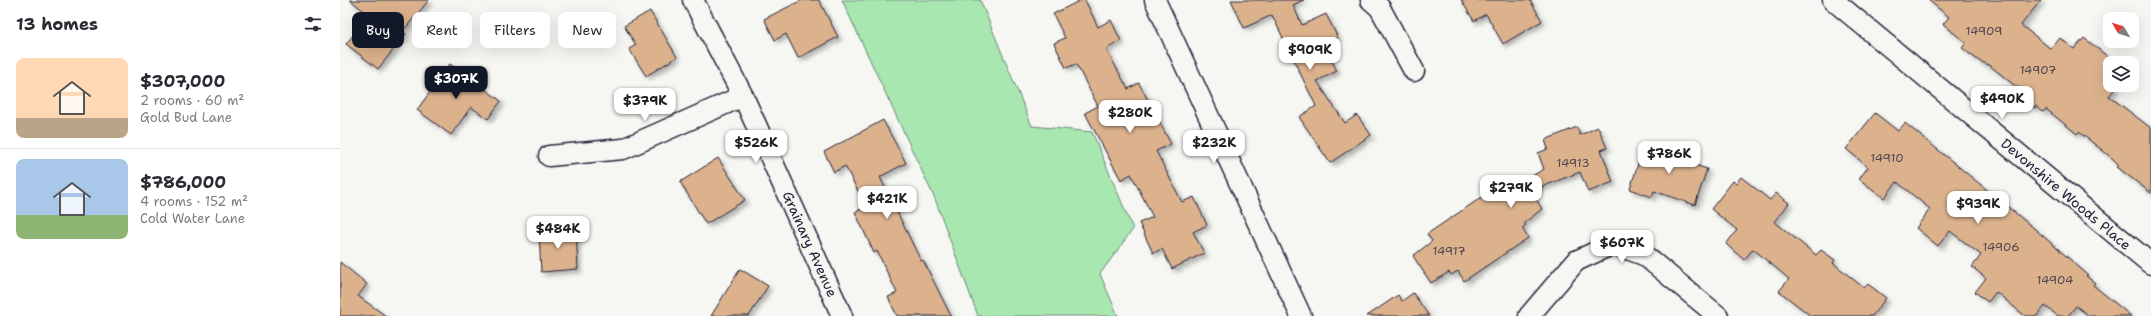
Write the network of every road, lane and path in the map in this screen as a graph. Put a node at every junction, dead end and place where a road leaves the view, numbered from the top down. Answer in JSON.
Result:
{"nodes":[{"id":1,"x":693,"y":0,"type":"edge"},
{"id":2,"x":1155,"y":0,"type":"edge"},
{"id":3,"x":1371,"y":0,"type":"edge"},
{"id":4,"x":1833,"y":0,"type":"edge"},
{"id":5,"x":1414,"y":71,"type":"dead end"},
{"id":6,"x":743,"y":96,"type":"junction"},
{"id":7,"x":549,"y":156,"type":"dead end"},
{"id":8,"x":2151,"y":264,"type":"edge"},
{"id":9,"x":842,"y":316,"type":"edge"},
{"id":10,"x":1301,"y":316,"type":"edge"},
{"id":11,"x":1529,"y":316,"type":"edge"},
{"id":12,"x":1718,"y":316,"type":"edge"}],
"edges":[{"from":1,"to":6,"type":"street","name":"Grainary Avenue"},
{"from":2,"to":10,"type":"street"},
{"from":3,"to":5,"type":"street"},
{"from":4,"to":8,"type":"street","name":"Devonshire Woods Place"},
{"from":6,"to":7,"type":"street"},
{"from":6,"to":9,"type":"street","name":"Grainary Avenue"},
{"from":11,"to":12,"type":"street"}]}
